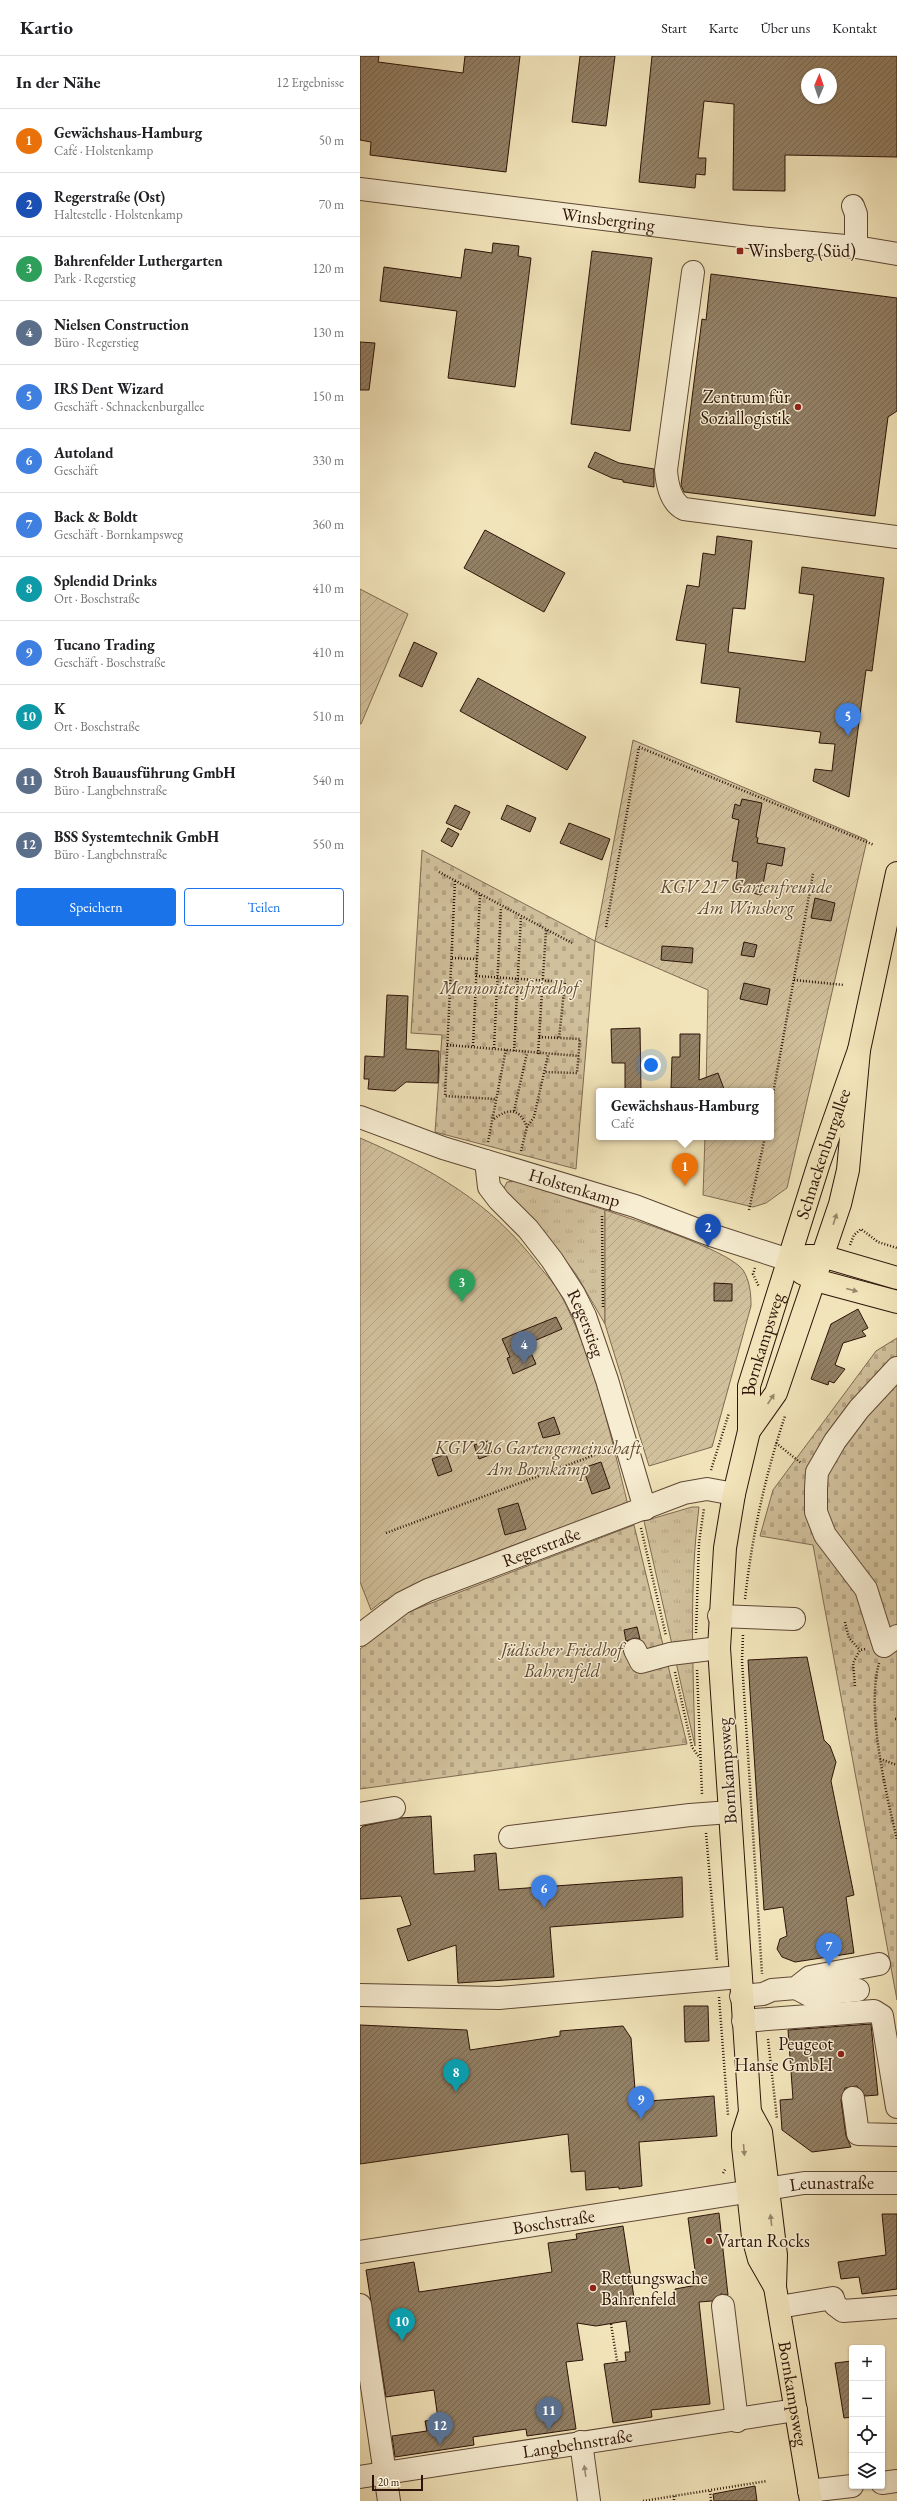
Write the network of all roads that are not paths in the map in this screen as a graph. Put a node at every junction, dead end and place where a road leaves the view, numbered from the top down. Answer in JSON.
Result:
{"nodes":[{"id":1,"x":360,"y":189,"type":"edge"},
{"id":2,"x":852,"y":206,"type":"dead end"},
{"id":3,"x":897,"y":243,"type":"edge"},
{"id":4,"x":856,"y":247,"type":"junction"},
{"id":5,"x":897,"y":254,"type":"edge"},
{"id":6,"x":693,"y":272,"type":"dead end"},
{"id":7,"x":897,"y":538,"type":"edge"},
{"id":8,"x":897,"y":874,"type":"edge"},
{"id":9,"x":859,"y":1050,"type":"junction"},
{"id":10,"x":360,"y":1117,"type":"edge"},
{"id":11,"x":486,"y":1153,"type":"junction"},
{"id":12,"x":822,"y":1256,"type":"junction"},
{"id":13,"x":789,"y":1260,"type":"junction"},
{"id":14,"x":897,"y":1278,"type":"edge"},
{"id":15,"x":814,"y":1280,"type":"junction"},
{"id":16,"x":897,"y":1302,"type":"edge"},
{"id":17,"x":897,"y":1368,"type":"edge"},
{"id":18,"x":750,"y":1431,"type":"junction"},
{"id":19,"x":734,"y":1494,"type":"junction"},
{"id":20,"x":645,"y":1509,"type":"junction"},
{"id":21,"x":720,"y":1616,"type":"junction"},
{"id":22,"x":794,"y":1619,"type":"dead end"},
{"id":23,"x":360,"y":1636,"type":"edge"},
{"id":24,"x":891,"y":1641,"type":"edge"},
{"id":25,"x":719,"y":1648,"type":"junction"},
{"id":26,"x":635,"y":1650,"type":"dead end"},
{"id":27,"x":394,"y":1808,"type":"dead end"},
{"id":28,"x":730,"y":1812,"type":"junction"},
{"id":29,"x":360,"y":1814,"type":"edge"},
{"id":30,"x":510,"y":1837,"type":"dead end"},
{"id":31,"x":879,"y":1964,"type":"dead end"},
{"id":32,"x":740,"y":1987,"type":"junction"},
{"id":33,"x":796,"y":1988,"type":"junction"},
{"id":34,"x":858,"y":1990,"type":"dead end"},
{"id":35,"x":360,"y":1995,"type":"edge"},
{"id":36,"x":743,"y":2021,"type":"junction"},
{"id":37,"x":853,"y":2098,"type":"dead end"},
{"id":38,"x":897,"y":2107,"type":"edge"},
{"id":39,"x":897,"y":2136,"type":"edge"},
{"id":40,"x":897,"y":2183,"type":"edge"},
{"id":41,"x":758,"y":2191,"type":"junction"},
{"id":42,"x":360,"y":2252,"type":"edge"},
{"id":43,"x":777,"y":2297,"type":"junction"},
{"id":44,"x":723,"y":2306,"type":"dead end"},
{"id":45,"x":897,"y":2307,"type":"edge"},
{"id":46,"x":361,"y":2316,"type":"edge"},
{"id":47,"x":796,"y":2410,"type":"junction"},
{"id":48,"x":737,"y":2421,"type":"junction"},
{"id":49,"x":581,"y":2442,"type":"junction"},
{"id":50,"x":385,"y":2473,"type":"junction"},
{"id":51,"x":360,"y":2477,"type":"edge"},
{"id":52,"x":897,"y":2481,"type":"edge"},
{"id":53,"x":885,"y":2483,"type":"edge"},
{"id":54,"x":849,"y":2487,"type":"edge"},
{"id":55,"x":810,"y":2496,"type":"edge"},
{"id":56,"x":389,"y":2501,"type":"edge"},
{"id":57,"x":589,"y":2501,"type":"edge"}],
"edges":[{"from":1,"to":4,"type":"street","name":"Winsbergring"},
{"from":2,"to":4,"type":"street"},
{"from":3,"to":4,"type":"street","name":"Winsbergring"},
{"from":4,"to":5,"type":"street","name":"Winsbergring"},
{"from":6,"to":7,"type":"street"},
{"from":8,"to":9,"type":"main road","name":"Schnackenburgallee"},
{"from":12,"to":9,"type":"main road","name":"Schnackenburgallee","one_way":true},
{"from":9,"to":13,"type":"main road","name":"Schnackenburgallee"},
{"from":10,"to":11,"type":"street","name":"Holstenkamp"},
{"from":11,"to":13,"type":"street","name":"Holstenkamp"},
{"from":11,"to":20,"type":"street","name":"Regerstieg"},
{"from":12,"to":13,"type":"main road","name":"Holstenkamp"},
{"from":12,"to":14,"type":"main road","name":"Holstenkamp"},
{"from":12,"to":15,"type":"main road","name":"Schnackenburgallee"},
{"from":13,"to":15,"type":"main road","name":"Holstenkamp"},
{"from":13,"to":18,"type":"main road","name":"Bornkampsweg"},
{"from":15,"to":16,"type":"main road","name":"Holstenkamp","one_way":true},
{"from":18,"to":15,"type":"main road","name":"Bornkampsweg","one_way":true},
{"from":17,"to":24,"type":"street"},
{"from":18,"to":19,"type":"main road","name":"Bornkampsweg"},
{"from":19,"to":20,"type":"street","name":"Regerstraße"},
{"from":19,"to":21,"type":"main road","name":"Bornkampsweg"},
{"from":20,"to":23,"type":"street","name":"Regerstraße"},
{"from":21,"to":22,"type":"street"},
{"from":21,"to":25,"type":"main road","name":"Bornkampsweg"},
{"from":25,"to":26,"type":"street"},
{"from":25,"to":28,"type":"main road","name":"Bornkampsweg"},
{"from":27,"to":29,"type":"street"},
{"from":28,"to":30,"type":"street"},
{"from":28,"to":32,"type":"main road","name":"Bornkampsweg"},
{"from":31,"to":33,"type":"street"},
{"from":32,"to":33,"type":"street"},
{"from":32,"to":35,"type":"street"},
{"from":32,"to":36,"type":"main road","name":"Bornkampsweg"},
{"from":33,"to":34,"type":"street"},
{"from":36,"to":38,"type":"street"},
{"from":36,"to":41,"type":"main road","name":"Bornkampsweg"},
{"from":37,"to":39,"type":"street"},
{"from":40,"to":41,"type":"street","name":"Leunastraße"},
{"from":41,"to":42,"type":"street","name":"Boschstraße"},
{"from":41,"to":43,"type":"main road","name":"Bornkampsweg"},
{"from":43,"to":45,"type":"street"},
{"from":43,"to":47,"type":"main road","name":"Bornkampsweg"},
{"from":44,"to":48,"type":"street"},
{"from":46,"to":50,"type":"street"},
{"from":47,"to":48,"type":"street","name":"Langbehnstraße"},
{"from":47,"to":55,"type":"main road","name":"Bornkampsweg"},
{"from":48,"to":49,"type":"street","name":"Langbehnstraße"},
{"from":49,"to":50,"type":"street","name":"Langbehnstraße"},
{"from":57,"to":49,"type":"street","one_way":true},
{"from":50,"to":51,"type":"street","name":"Langbehnstraße"},
{"from":50,"to":56,"type":"street"},
{"from":52,"to":53,"type":"street"},
{"from":54,"to":55,"type":"street"}]}
